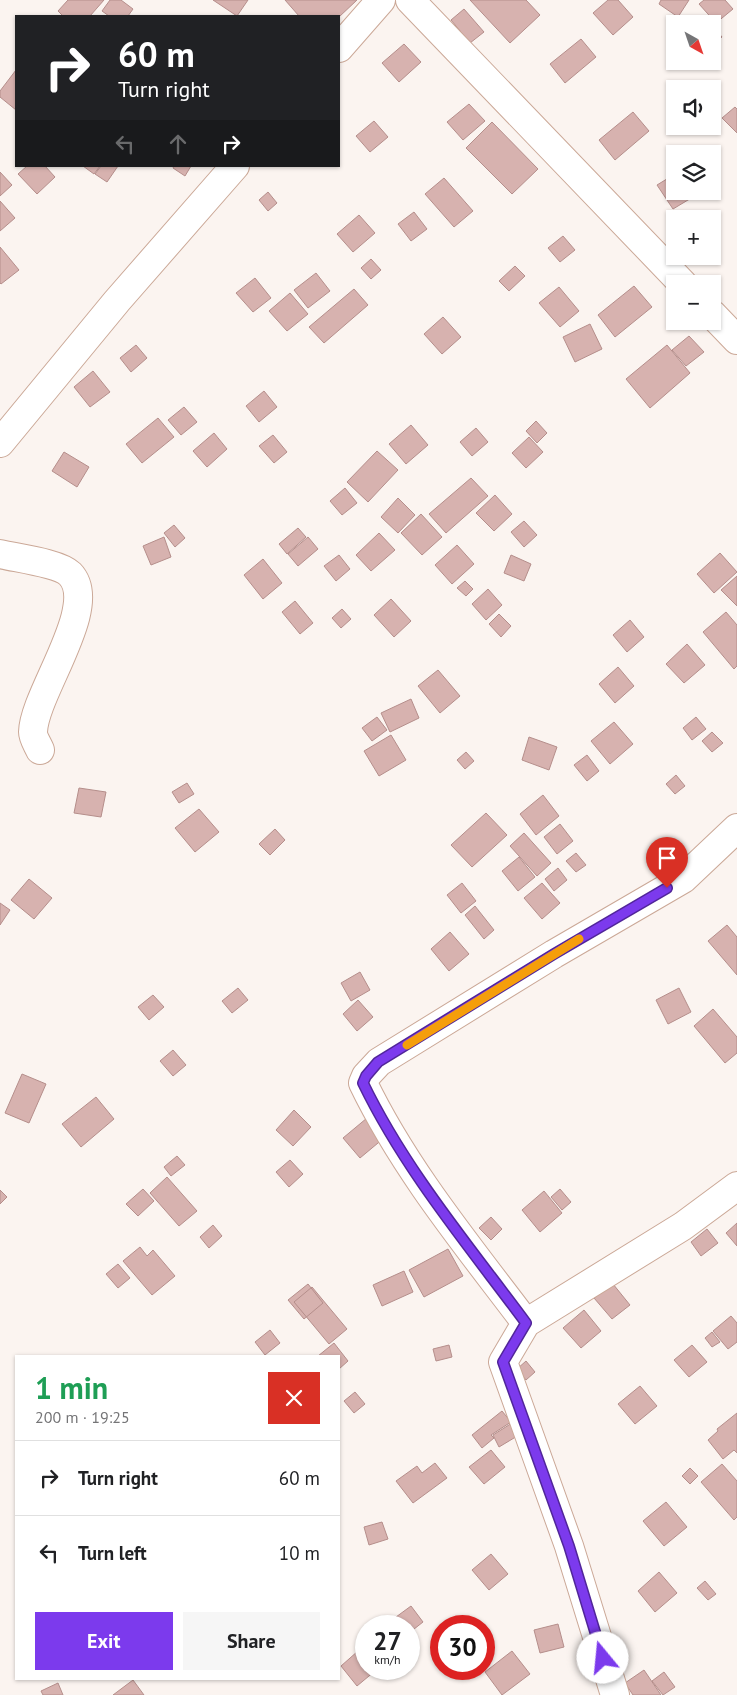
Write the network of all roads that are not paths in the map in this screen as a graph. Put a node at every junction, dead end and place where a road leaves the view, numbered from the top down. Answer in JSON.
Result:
{"nodes":[{"id":1,"x":381,"y":0,"type":"edge"},
{"id":2,"x":410,"y":0,"type":"edge"},
{"id":3,"x":340,"y":47,"type":"edge"},
{"id":4,"x":234,"y":167,"type":"edge"},
{"id":5,"x":674,"y":275,"type":"edge"},
{"id":6,"x":721,"y":323,"type":"edge"},
{"id":7,"x":737,"y":340,"type":"edge"},
{"id":8,"x":0,"y":443,"type":"edge"},
{"id":9,"x":0,"y":554,"type":"edge"},
{"id":10,"x":40,"y":750,"type":"dead end"},
{"id":11,"x":737,"y":828,"type":"edge"},
{"id":12,"x":737,"y":1186,"type":"edge"},
{"id":13,"x":526,"y":1323,"type":"junction"},
{"id":14,"x":615,"y":1695,"type":"edge"}],
"edges":[{"from":1,"to":3,"type":"street"},
{"from":2,"to":5,"type":"street"},
{"from":4,"to":8,"type":"street"},
{"from":6,"to":7,"type":"street"},
{"from":9,"to":10,"type":"street"},
{"from":11,"to":13,"type":"street"},
{"from":12,"to":13,"type":"street"},
{"from":13,"to":14,"type":"street"}]}
